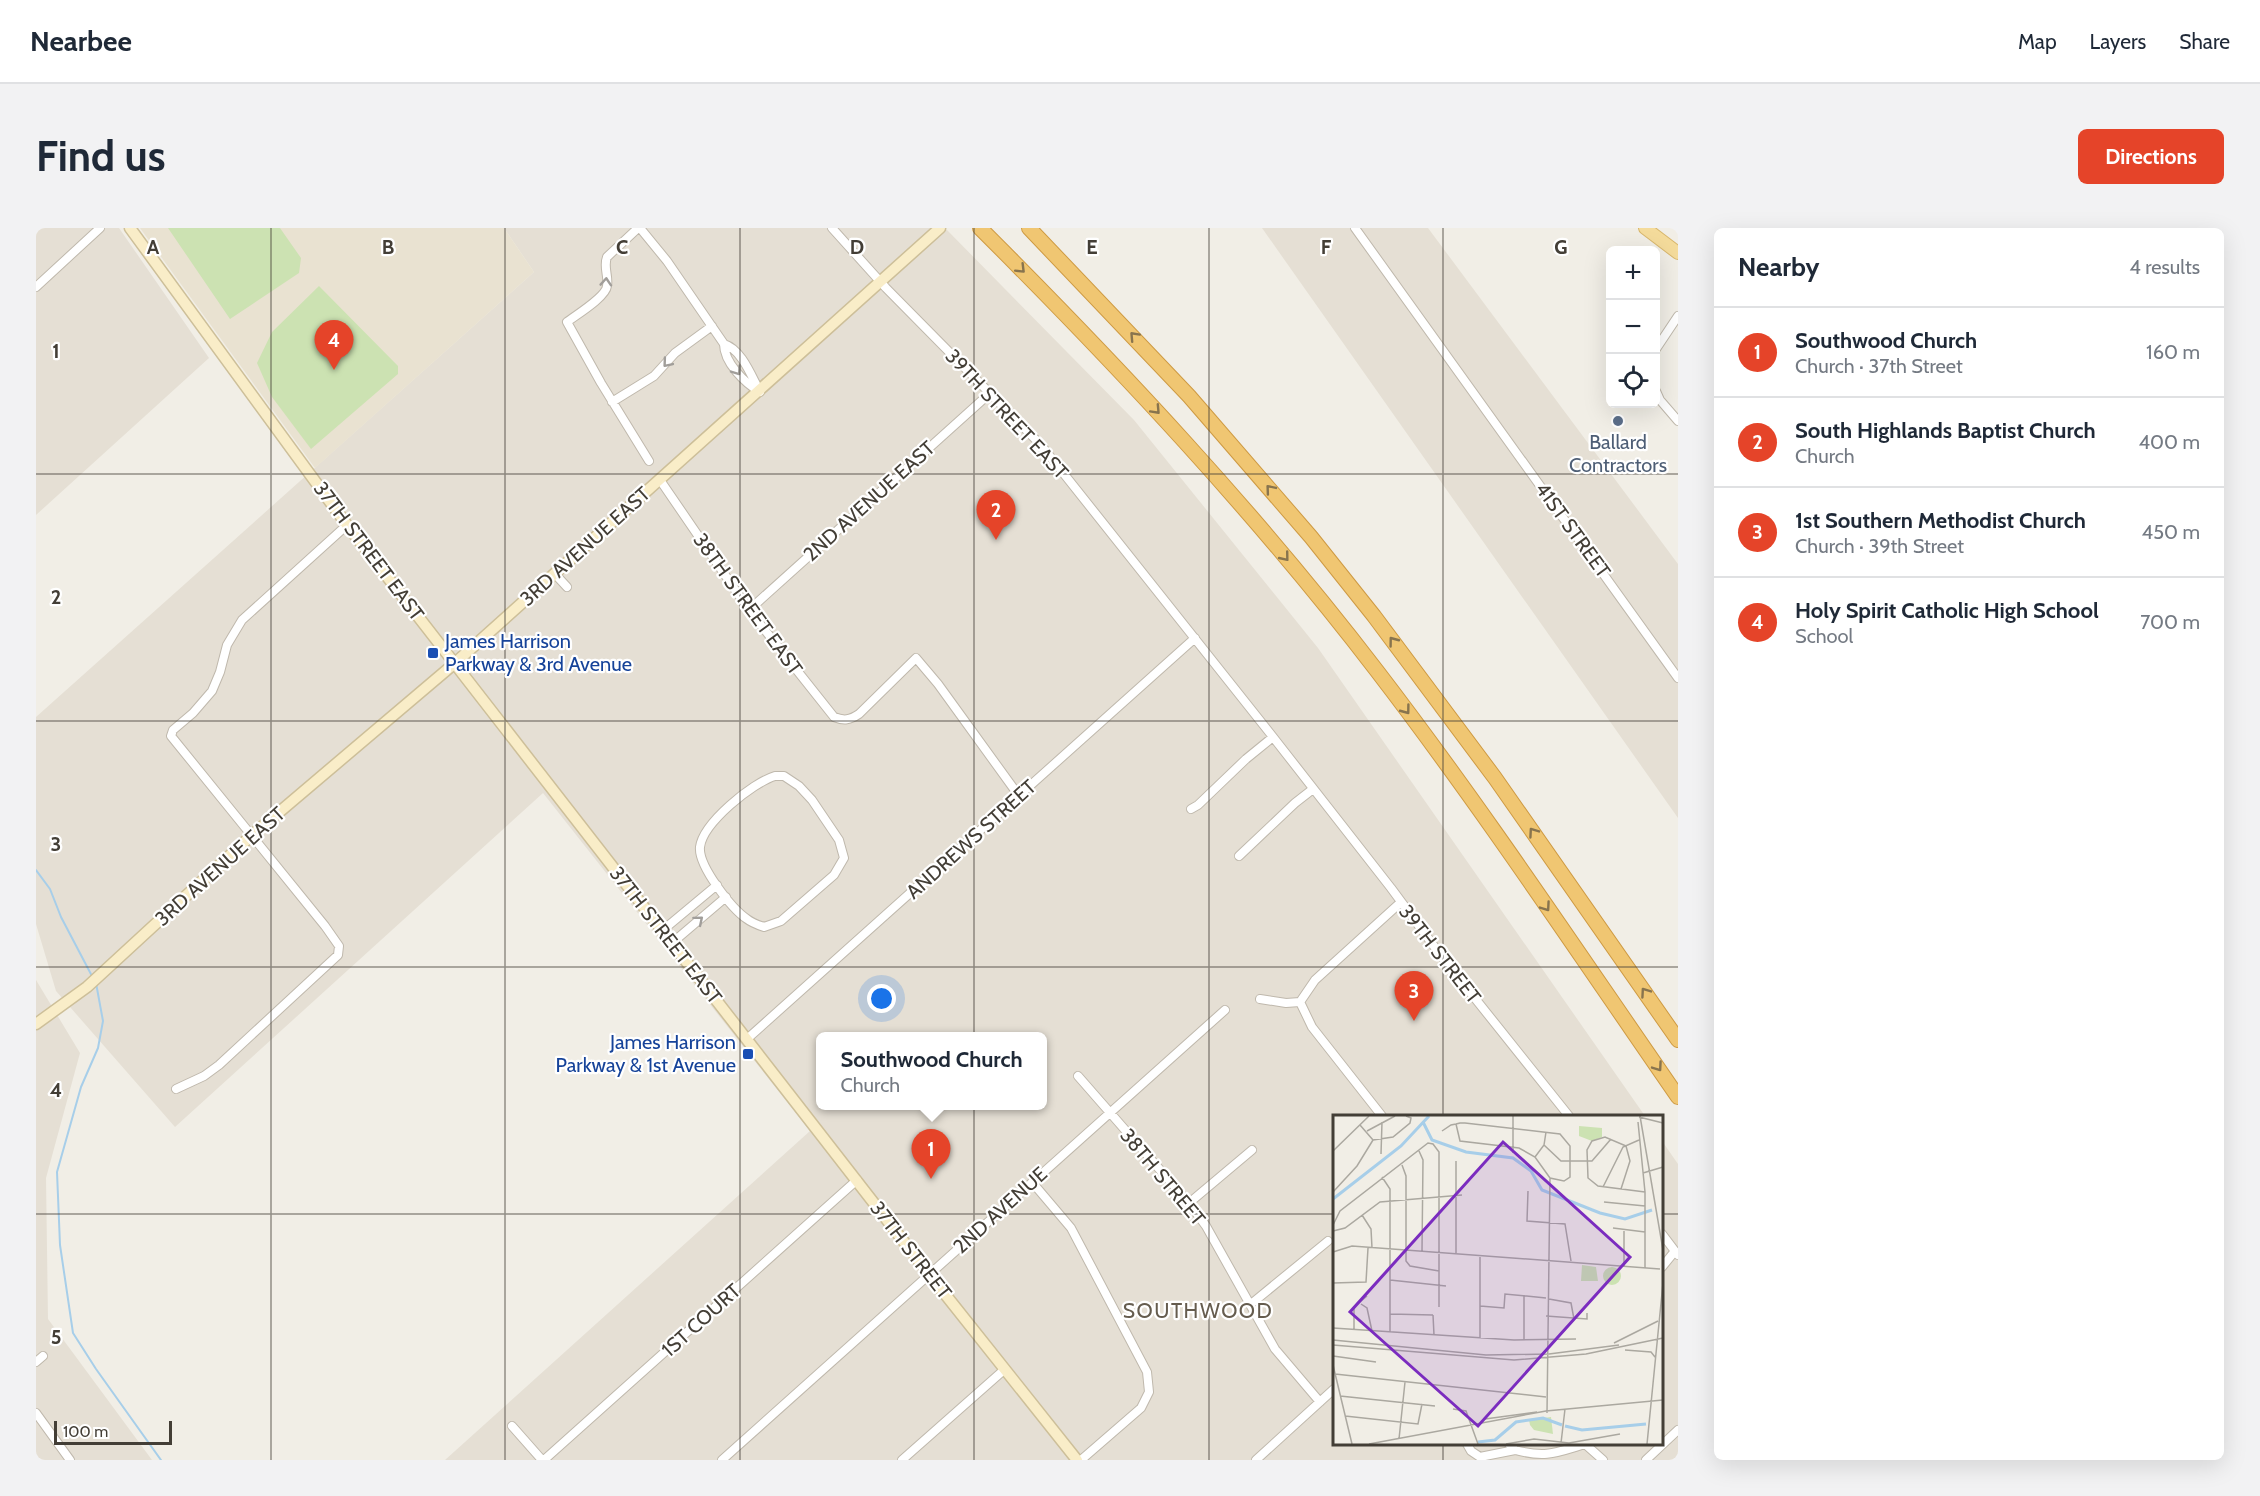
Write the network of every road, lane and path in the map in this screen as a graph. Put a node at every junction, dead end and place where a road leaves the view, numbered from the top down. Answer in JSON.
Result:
{"nodes":[{"id":1,"x":100,"y":228,"type":"edge"},
{"id":2,"x":130,"y":228,"type":"edge"},
{"id":3,"x":639,"y":228,"type":"edge"},
{"id":4,"x":832,"y":228,"type":"edge"},
{"id":5,"x":980,"y":228,"type":"edge"},
{"id":6,"x":1029,"y":228,"type":"edge"},
{"id":7,"x":1355,"y":228,"type":"edge"},
{"id":8,"x":1645,"y":228,"type":"edge"},
{"id":9,"x":939,"y":229,"type":"edge"},
{"id":10,"x":1678,"y":253,"type":"edge"},
{"id":11,"x":881,"y":282,"type":"junction"},
{"id":12,"x":36,"y":287,"type":"edge"},
{"id":13,"x":1678,"y":316,"type":"edge"},
{"id":14,"x":712,"y":326,"type":"junction"},
{"id":15,"x":1660,"y":343,"type":"edge"},
{"id":16,"x":760,"y":392,"type":"junction"},
{"id":17,"x":989,"y":394,"type":"junction"},
{"id":18,"x":1660,"y":400,"type":"edge"},
{"id":19,"x":612,"y":402,"type":"junction"},
{"id":20,"x":1678,"y":421,"type":"edge"},
{"id":21,"x":650,"y":461,"type":"dead end"},
{"id":22,"x":660,"y":480,"type":"junction"},
{"id":23,"x":347,"y":525,"type":"junction"},
{"id":24,"x":555,"y":574,"type":"junction"},
{"id":25,"x":567,"y":587,"type":"dead end"},
{"id":26,"x":749,"y":610,"type":"junction"},
{"id":27,"x":1195,"y":638,"type":"junction"},
{"id":28,"x":455,"y":663,"type":"junction"},
{"id":29,"x":1678,"y":678,"type":"edge"},
{"id":30,"x":1273,"y":736,"type":"junction"},
{"id":31,"x":1313,"y":789,"type":"junction"},
{"id":32,"x":1019,"y":796,"type":"junction"},
{"id":33,"x":1191,"y":809,"type":"dead end"},
{"id":34,"x":251,"y":836,"type":"junction"},
{"id":35,"x":1239,"y":856,"type":"dead end"},
{"id":36,"x":717,"y":885,"type":"junction"},
{"id":37,"x":726,"y":897,"type":"junction"},
{"id":38,"x":1400,"y":903,"type":"junction"},
{"id":39,"x":663,"y":930,"type":"junction"},
{"id":40,"x":672,"y":943,"type":"junction"},
{"id":41,"x":1260,"y":999,"type":"dead end"},
{"id":42,"x":1300,"y":1002,"type":"junction"},
{"id":43,"x":1225,"y":1010,"type":"dead end"},
{"id":44,"x":36,"y":1024,"type":"edge"},
{"id":45,"x":747,"y":1039,"type":"junction"},
{"id":46,"x":1678,"y":1040,"type":"edge"},
{"id":47,"x":1078,"y":1076,"type":"dead end"},
{"id":48,"x":176,"y":1089,"type":"dead end"},
{"id":49,"x":1678,"y":1097,"type":"edge"},
{"id":50,"x":1109,"y":1113,"type":"junction"},
{"id":51,"x":1381,"y":1115,"type":"edge"},
{"id":52,"x":1568,"y":1115,"type":"edge"},
{"id":53,"x":1252,"y":1150,"type":"dead end"},
{"id":54,"x":857,"y":1180,"type":"junction"},
{"id":55,"x":1032,"y":1182,"type":"junction"},
{"id":56,"x":1189,"y":1203,"type":"junction"},
{"id":57,"x":1663,"y":1235,"type":"edge"},
{"id":58,"x":1328,"y":1241,"type":"dead end"},
{"id":59,"x":1676,"y":1253,"type":"edge"},
{"id":60,"x":1663,"y":1265,"type":"edge"},
{"id":61,"x":929,"y":1274,"type":"junction"},
{"id":62,"x":1251,"y":1304,"type":"junction"},
{"id":63,"x":1005,"y":1369,"type":"junction"},
{"id":64,"x":1333,"y":1391,"type":"edge"},
{"id":65,"x":1320,"y":1402,"type":"junction"},
{"id":66,"x":36,"y":1413,"type":"edge"},
{"id":67,"x":512,"y":1426,"type":"dead end"},
{"id":68,"x":1678,"y":1430,"type":"edge"},
{"id":69,"x":1663,"y":1444,"type":"edge"},
{"id":70,"x":1468,"y":1445,"type":"edge"},
{"id":71,"x":1582,"y":1445,"type":"edge"},
{"id":72,"x":1586,"y":1445,"type":"edge"},
{"id":73,"x":1662,"y":1445,"type":"edge"},
{"id":74,"x":1512,"y":1447,"type":"edge"},
{"id":75,"x":70,"y":1460,"type":"edge"},
{"id":76,"x":543,"y":1460,"type":"edge"},
{"id":77,"x":722,"y":1460,"type":"edge"},
{"id":78,"x":902,"y":1460,"type":"edge"},
{"id":79,"x":1079,"y":1460,"type":"edge"},
{"id":80,"x":1256,"y":1460,"type":"edge"},
{"id":81,"x":1604,"y":1460,"type":"edge"},
{"id":82,"x":1646,"y":1460,"type":"edge"}],
"edges":[{"from":1,"to":12,"type":"street"},
{"from":2,"to":23,"type":"street","name":"37TH STREET EAST"},
{"from":3,"to":14,"type":"street"},
{"from":19,"to":3,"type":"street","one_way":true},
{"from":4,"to":11,"type":"street","name":"39TH STREET EAST"},
{"from":5,"to":49,"type":"highway","one_way":true},
{"from":46,"to":6,"type":"highway","one_way":true},
{"from":7,"to":29,"type":"street","name":"41ST STREET"},
{"from":8,"to":10,"type":"main road"},
{"from":9,"to":11,"type":"street","name":"3RD AVENUE EAST"},
{"from":11,"to":16,"type":"street","name":"3RD AVENUE EAST"},
{"from":11,"to":17,"type":"street","name":"39TH STREET EAST"},
{"from":13,"to":15,"type":"street"},
{"from":14,"to":16,"type":"street"},
{"from":14,"to":19,"type":"street","one_way":true},
{"from":16,"to":22,"type":"street","name":"3RD AVENUE EAST"},
{"from":17,"to":26,"type":"street","name":"2ND AVENUE EAST"},
{"from":17,"to":27,"type":"street","name":"39TH STREET EAST"},
{"from":18,"to":20,"type":"street"},
{"from":19,"to":21,"type":"street"},
{"from":22,"to":24,"type":"street","name":"3RD AVENUE EAST"},
{"from":22,"to":26,"type":"street","name":"38TH STREET EAST"},
{"from":23,"to":28,"type":"street","name":"37TH STREET EAST"},
{"from":23,"to":34,"type":"street"},
{"from":24,"to":25,"type":"street"},
{"from":24,"to":28,"type":"street","name":"3RD AVENUE EAST"},
{"from":26,"to":32,"type":"street","name":"38TH STREET EAST"},
{"from":27,"to":30,"type":"street","name":"39TH STREET"},
{"from":27,"to":32,"type":"street","name":"ANDREWS STREET"},
{"from":28,"to":34,"type":"street","name":"3RD AVENUE EAST"},
{"from":28,"to":39,"type":"street","name":"37TH STREET EAST"},
{"from":30,"to":31,"type":"street","name":"39TH STREET"},
{"from":30,"to":33,"type":"street"},
{"from":31,"to":35,"type":"street"},
{"from":31,"to":38,"type":"street","name":"39TH STREET"},
{"from":32,"to":45,"type":"street","name":"ANDREWS STREET"},
{"from":34,"to":44,"type":"street","name":"3RD AVENUE EAST"},
{"from":34,"to":48,"type":"street"},
{"from":36,"to":37,"type":"street"},
{"from":36,"to":37,"type":"street"},
{"from":36,"to":39,"type":"street"},
{"from":40,"to":37,"type":"street","one_way":true},
{"from":38,"to":42,"type":"street"},
{"from":38,"to":52,"type":"street","name":"39TH STREET"},
{"from":39,"to":40,"type":"street","name":"37TH STREET EAST"},
{"from":40,"to":45,"type":"street","name":"37TH STREET EAST"},
{"from":41,"to":42,"type":"street"},
{"from":42,"to":51,"type":"street"},
{"from":43,"to":50,"type":"street","name":"2ND AVENUE"},
{"from":45,"to":54,"type":"street","name":"37TH STREET"},
{"from":47,"to":50,"type":"street","name":"38TH STREET"},
{"from":50,"to":55,"type":"street","name":"2ND AVENUE"},
{"from":50,"to":56,"type":"street","name":"38TH STREET"},
{"from":53,"to":56,"type":"street"},
{"from":54,"to":61,"type":"street","name":"37TH STREET"},
{"from":54,"to":76,"type":"street","name":"1ST COURT"},
{"from":55,"to":61,"type":"street","name":"2ND AVENUE"},
{"from":55,"to":79,"type":"street"},
{"from":56,"to":62,"type":"street","name":"38TH STREET"},
{"from":57,"to":59,"type":"street"},
{"from":58,"to":62,"type":"street"},
{"from":59,"to":60,"type":"street"},
{"from":61,"to":63,"type":"street","name":"37TH STREET"},
{"from":61,"to":77,"type":"street","name":"2ND AVENUE"},
{"from":62,"to":65,"type":"street","name":"38TH STREET"},
{"from":63,"to":78,"type":"street"},
{"from":63,"to":79,"type":"street","name":"37TH STREET"},
{"from":64,"to":65,"type":"street"},
{"from":65,"to":80,"type":"street"},
{"from":66,"to":75,"type":"street"},
{"from":67,"to":76,"type":"street"},
{"from":68,"to":69,"type":"street"},
{"from":70,"to":74,"type":"street"},
{"from":71,"to":74,"type":"street"},
{"from":72,"to":81,"type":"street"},
{"from":73,"to":82,"type":"street"}]}
